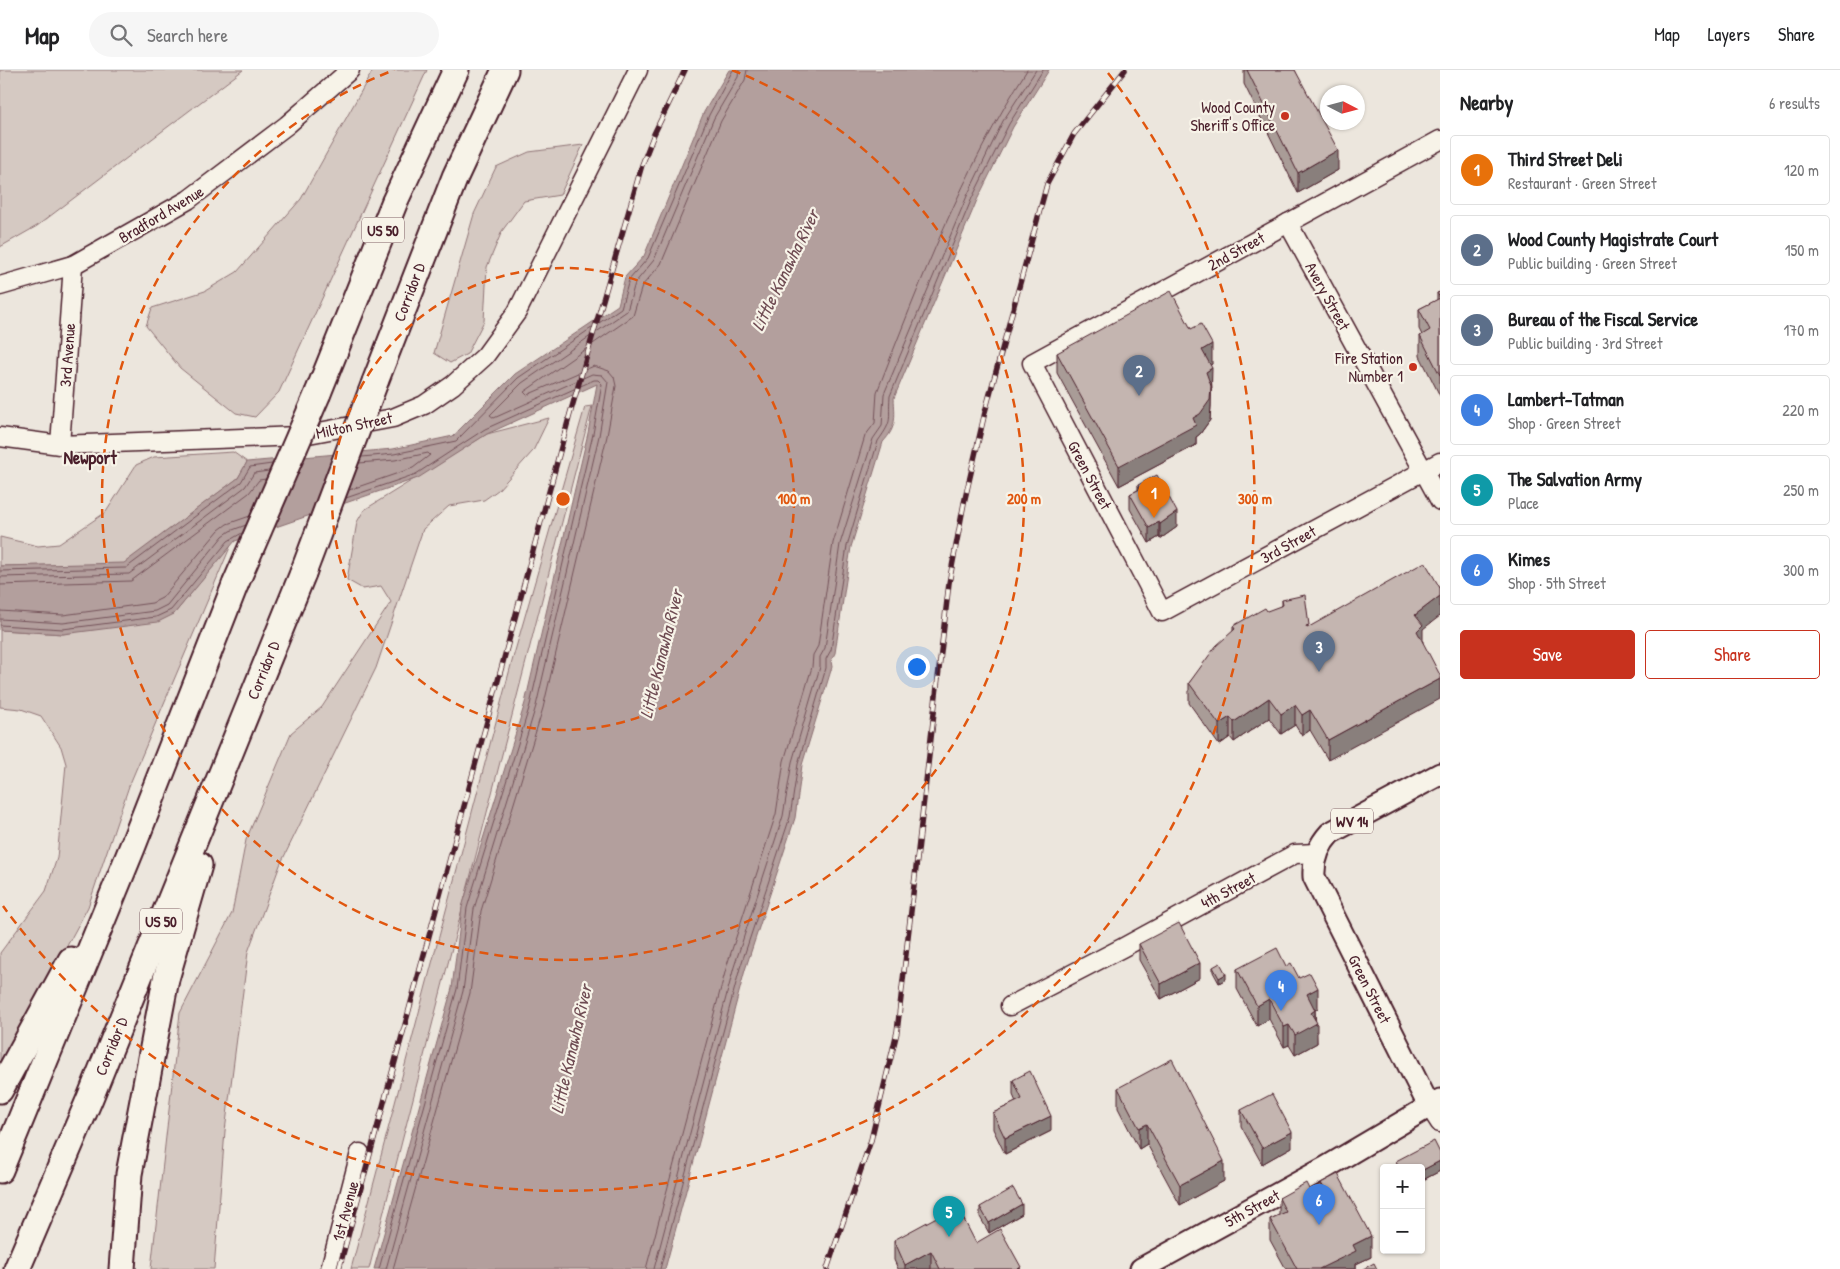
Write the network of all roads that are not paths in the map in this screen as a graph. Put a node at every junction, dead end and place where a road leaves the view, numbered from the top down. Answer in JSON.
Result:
{"nodes":[{"id":1,"x":350,"y":70,"type":"edge"},
{"id":2,"x":456,"y":70,"type":"edge"},
{"id":3,"x":505,"y":70,"type":"edge"},
{"id":4,"x":638,"y":70,"type":"edge"},
{"id":5,"x":1440,"y":140,"type":"edge"},
{"id":6,"x":1288,"y":223,"type":"junction"},
{"id":7,"x":73,"y":265,"type":"junction"},
{"id":8,"x":0,"y":286,"type":"edge"},
{"id":9,"x":1032,"y":363,"type":"joint"},
{"id":10,"x":0,"y":436,"type":"edge"},
{"id":11,"x":60,"y":445,"type":"junction"},
{"id":12,"x":1440,"y":462,"type":"edge"},
{"id":13,"x":1424,"y":471,"type":"junction"},
{"id":14,"x":1440,"y":501,"type":"edge"},
{"id":15,"x":1149,"y":586,"type":"joint"},
{"id":16,"x":238,"y":728,"type":"junction"},
{"id":17,"x":1440,"y":774,"type":"edge"},
{"id":18,"x":132,"y":848,"type":"junction"},
{"id":19,"x":1317,"y":853,"type":"junction"},
{"id":20,"x":1010,"y":1006,"type":"dead end"},
{"id":21,"x":0,"y":1090,"type":"edge"},
{"id":22,"x":1436,"y":1110,"type":"edge"},
{"id":23,"x":360,"y":1153,"type":"dead end"},
{"id":24,"x":0,"y":1170,"type":"edge"},
{"id":25,"x":17,"y":1269,"type":"edge"},
{"id":26,"x":122,"y":1269,"type":"edge"},
{"id":27,"x":330,"y":1269,"type":"edge"},
{"id":28,"x":1142,"y":1269,"type":"edge"}],
"edges":[{"from":1,"to":7,"type":"street","name":"Bradford Avenue"},
{"from":2,"to":18,"type":"highway","number":"US 50","bridge":true},
{"from":3,"to":16,"type":"highway","name":"Corridor D","number":"US 50","bridge":true},
{"from":4,"to":11,"type":"street","name":"Milton Street"},
{"from":5,"to":6,"type":"street","name":"2nd Street"},
{"from":6,"to":9,"type":"street","name":"2nd Street"},
{"from":6,"to":13,"type":"street","name":"Avery Street"},
{"from":7,"to":8,"type":"street","name":"Bradford Avenue"},
{"from":7,"to":11,"type":"street","name":"3rd Avenue"},
{"from":9,"to":15,"type":"street","name":"Green Street"},
{"from":10,"to":11,"type":"street","name":"Milton Street"},
{"from":12,"to":13,"type":"street","name":"3rd Street"},
{"from":13,"to":14,"type":"street","name":"Avery Street"},
{"from":13,"to":15,"type":"street","name":"3rd Street"},
{"from":16,"to":25,"type":"highway","name":"Corridor D","number":"US 50"},
{"from":16,"to":26,"type":"highway"},
{"from":17,"to":19,"type":"main road","number":"WV 14"},
{"from":18,"to":21,"type":"highway"},
{"from":18,"to":24,"type":"highway","number":"US 50"},
{"from":19,"to":20,"type":"street","name":"4th Street"},
{"from":19,"to":22,"type":"main road","name":"Green Street","number":"WV 14"},
{"from":22,"to":28,"type":"main road","name":"5th Street","number":"WV 14"},
{"from":23,"to":27,"type":"street","name":"1st Avenue"}]}
